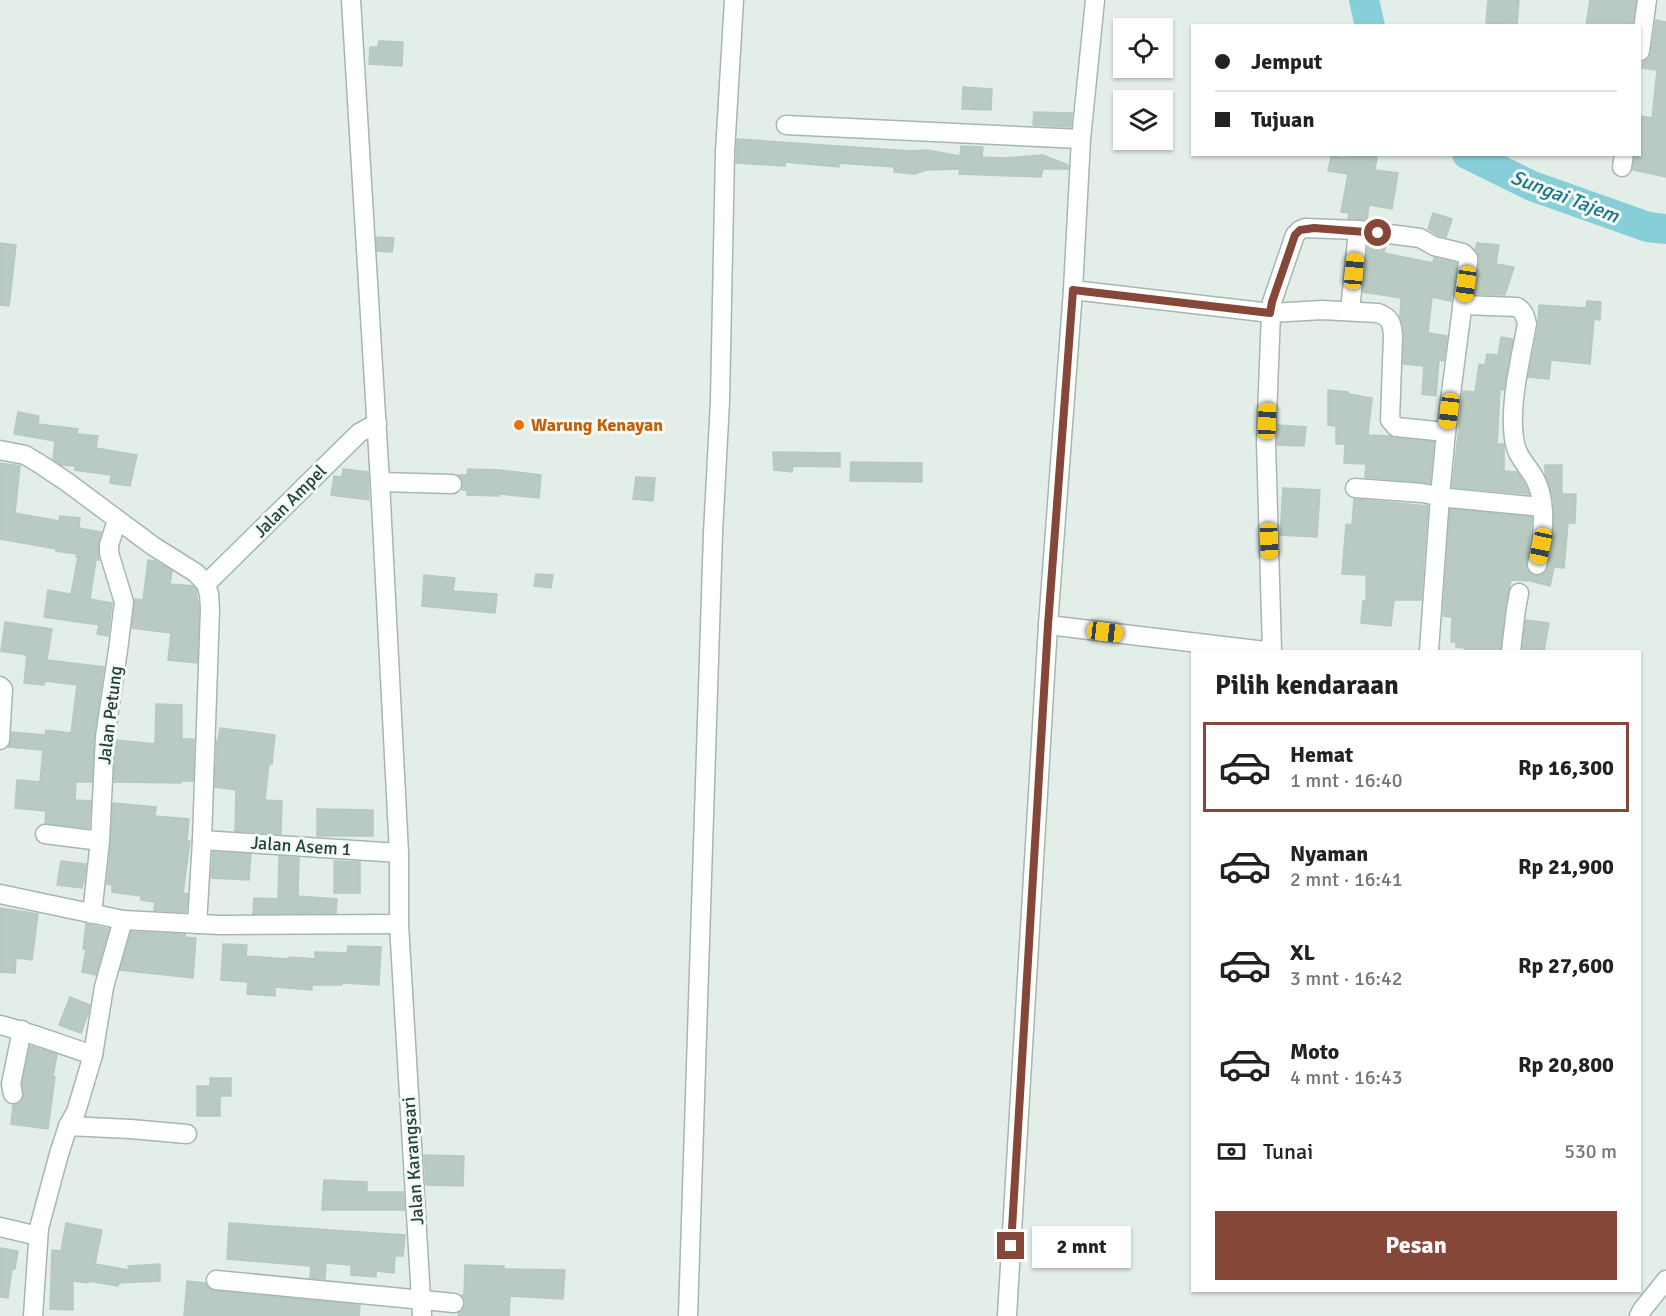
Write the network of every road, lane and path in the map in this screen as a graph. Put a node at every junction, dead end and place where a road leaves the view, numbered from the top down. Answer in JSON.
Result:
{"nodes":[{"id":1,"x":351,"y":0,"type":"edge"},
{"id":2,"x":734,"y":0,"type":"edge"},
{"id":3,"x":1095,"y":0,"type":"edge"},
{"id":4,"x":1647,"y":0,"type":"edge"},
{"id":5,"x":1641,"y":44,"type":"edge"},
{"id":6,"x":786,"y":125,"type":"dead end"},
{"id":7,"x":1082,"y":139,"type":"junction"},
{"id":8,"x":1358,"y":230,"type":"junction"},
{"id":9,"x":1073,"y":290,"type":"junction"},
{"id":10,"x":1462,"y":305,"type":"junction"},
{"id":11,"x":1350,"y":311,"type":"junction"},
{"id":12,"x":1270,"y":313,"type":"junction"},
{"id":13,"x":377,"y":423,"type":"junction"},
{"id":14,"x":1446,"y":432,"type":"junction"},
{"id":15,"x":0,"y":450,"type":"edge"},
{"id":16,"x":380,"y":482,"type":"junction"},
{"id":17,"x":452,"y":484,"type":"dead end"},
{"id":18,"x":1355,"y":488,"type":"dead end"},
{"id":19,"x":1440,"y":496,"type":"junction"},
{"id":20,"x":1542,"y":507,"type":"junction"},
{"id":21,"x":117,"y":520,"type":"junction"},
{"id":22,"x":1537,"y":565,"type":"dead end"},
{"id":23,"x":206,"y":584,"type":"junction"},
{"id":24,"x":1519,"y":593,"type":"dead end"},
{"id":25,"x":1048,"y":625,"type":"junction"},
{"id":26,"x":1257,"y":650,"type":"edge"},
{"id":27,"x":1272,"y":650,"type":"edge"},
{"id":28,"x":1429,"y":650,"type":"edge"},
{"id":29,"x":1511,"y":650,"type":"edge"},
{"id":30,"x":0,"y":686,"type":"edge"},
{"id":31,"x":0,"y":740,"type":"edge"},
{"id":32,"x":45,"y":834,"type":"dead end"},
{"id":33,"x":202,"y":840,"type":"junction"},
{"id":34,"x":100,"y":841,"type":"junction"},
{"id":35,"x":399,"y":853,"type":"junction"},
{"id":36,"x":0,"y":894,"type":"edge"},
{"id":37,"x":92,"y":914,"type":"junction"},
{"id":38,"x":123,"y":920,"type":"junction"},
{"id":39,"x":197,"y":924,"type":"junction"},
{"id":40,"x":399,"y":924,"type":"junction"},
{"id":41,"x":0,"y":1026,"type":"edge"},
{"id":42,"x":22,"y":1030,"type":"junction"},
{"id":43,"x":93,"y":1055,"type":"junction"},
{"id":44,"x":13,"y":1094,"type":"dead end"},
{"id":45,"x":68,"y":1126,"type":"junction"},
{"id":46,"x":187,"y":1134,"type":"dead end"},
{"id":47,"x":0,"y":1227,"type":"edge"},
{"id":48,"x":38,"y":1236,"type":"junction"},
{"id":49,"x":216,"y":1280,"type":"dead end"},
{"id":50,"x":1666,"y":1280,"type":"edge"},
{"id":51,"x":454,"y":1303,"type":"dead end"},
{"id":52,"x":422,"y":1308,"type":"edge"},
{"id":53,"x":33,"y":1316,"type":"edge"},
{"id":54,"x":688,"y":1316,"type":"edge"},
{"id":55,"x":1007,"y":1316,"type":"edge"},
{"id":56,"x":1639,"y":1316,"type":"edge"}],
"edges":[{"from":1,"to":13,"type":"street","name":"Jalan Karangsari"},
{"from":2,"to":54,"type":"street"},
{"from":3,"to":7,"type":"street"},
{"from":4,"to":5,"type":"street"},
{"from":6,"to":7,"type":"street"},
{"from":7,"to":9,"type":"street"},
{"from":8,"to":10,"type":"street"},
{"from":8,"to":11,"type":"street"},
{"from":8,"to":12,"type":"street"},
{"from":9,"to":12,"type":"street"},
{"from":9,"to":25,"type":"street"},
{"from":10,"to":14,"type":"street"},
{"from":10,"to":20,"type":"street"},
{"from":11,"to":12,"type":"street"},
{"from":11,"to":14,"type":"street"},
{"from":12,"to":27,"type":"street"},
{"from":13,"to":16,"type":"street","name":"Jalan Karangsari"},
{"from":13,"to":23,"type":"street","name":"Jalan Ampel"},
{"from":14,"to":19,"type":"street"},
{"from":15,"to":21,"type":"street"},
{"from":16,"to":17,"type":"street"},
{"from":16,"to":35,"type":"street","name":"Jalan Karangsari"},
{"from":18,"to":19,"type":"street"},
{"from":19,"to":20,"type":"street"},
{"from":19,"to":28,"type":"street"},
{"from":20,"to":22,"type":"street"},
{"from":21,"to":23,"type":"street"},
{"from":21,"to":34,"type":"street","name":"Jalan Petung"},
{"from":23,"to":33,"type":"street"},
{"from":24,"to":29,"type":"street"},
{"from":25,"to":26,"type":"street"},
{"from":25,"to":55,"type":"street"},
{"from":30,"to":31,"type":"street"},
{"from":32,"to":34,"type":"street"},
{"from":33,"to":35,"type":"street","name":"Jalan Asem 1"},
{"from":33,"to":39,"type":"street"},
{"from":34,"to":37,"type":"street","name":"Jalan Petung"},
{"from":35,"to":40,"type":"street","name":"Jalan Karangsari"},
{"from":36,"to":37,"type":"street"},
{"from":37,"to":38,"type":"street"},
{"from":38,"to":39,"type":"street"},
{"from":38,"to":43,"type":"street"},
{"from":39,"to":40,"type":"street"},
{"from":40,"to":52,"type":"street","name":"Jalan Karangsari"},
{"from":41,"to":42,"type":"street"},
{"from":42,"to":43,"type":"street"},
{"from":42,"to":44,"type":"street"},
{"from":43,"to":45,"type":"street"},
{"from":45,"to":46,"type":"street"},
{"from":45,"to":48,"type":"street"},
{"from":47,"to":48,"type":"street"},
{"from":48,"to":53,"type":"street"},
{"from":49,"to":52,"type":"street"},
{"from":50,"to":56,"type":"street"},
{"from":51,"to":52,"type":"street"}]}
